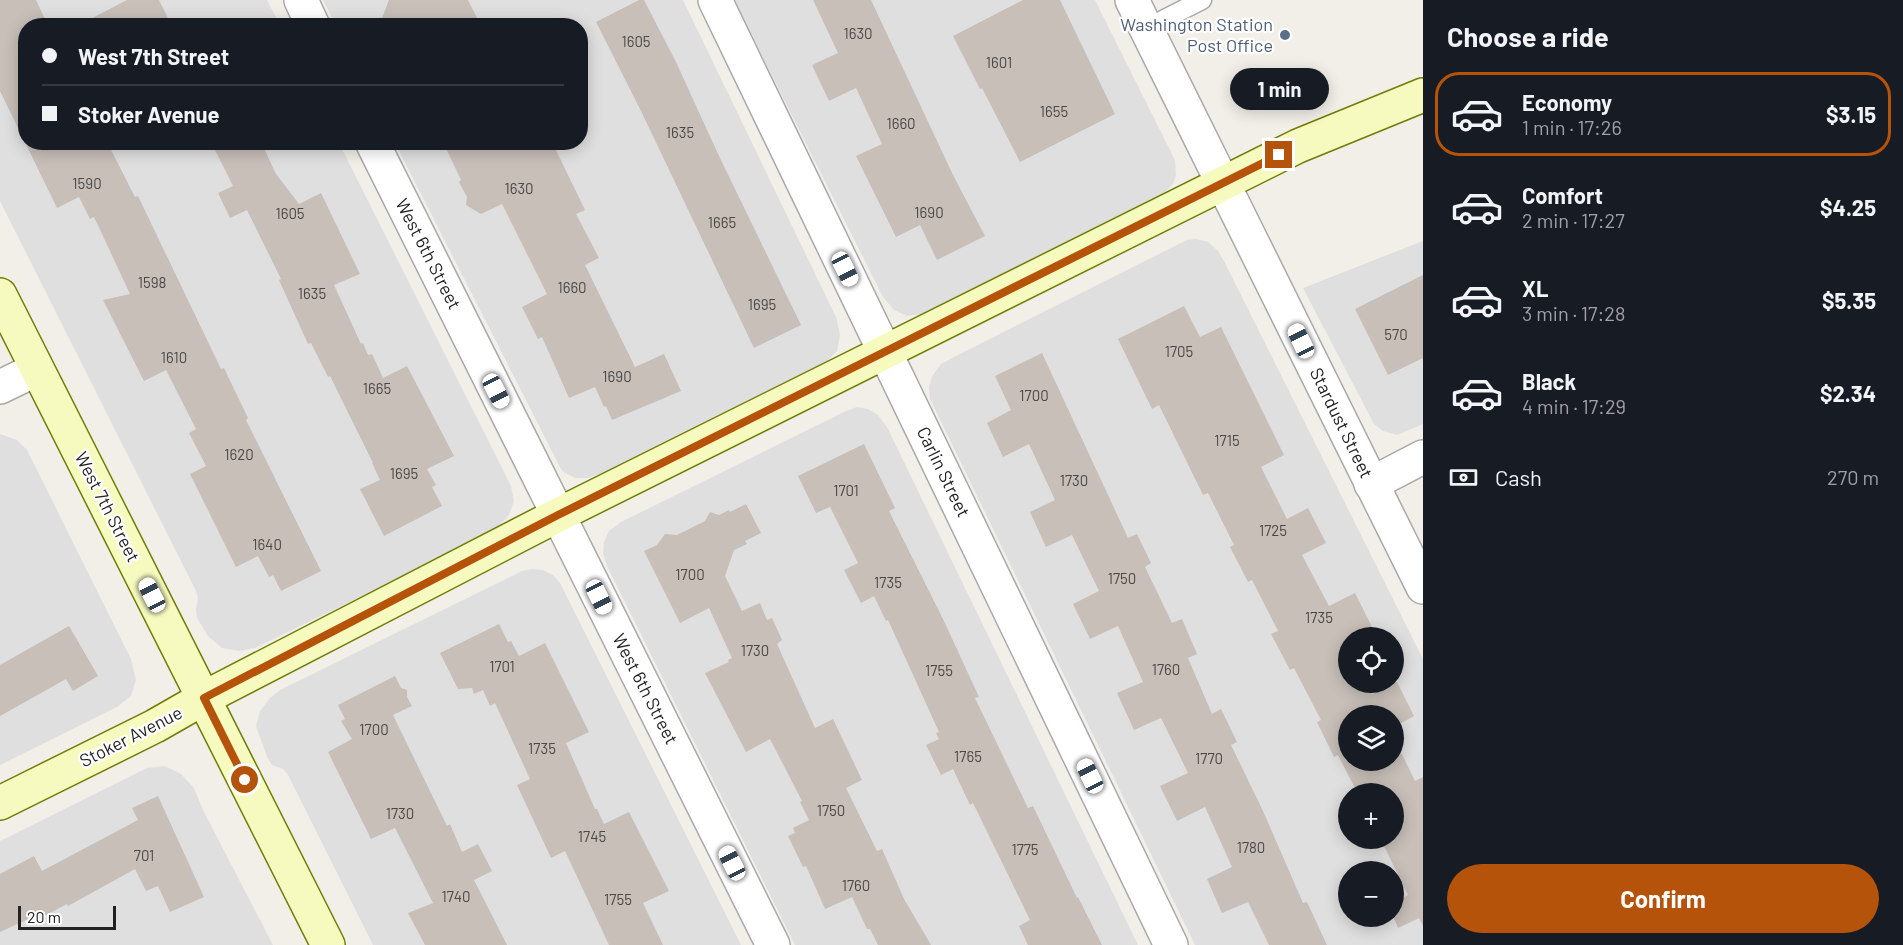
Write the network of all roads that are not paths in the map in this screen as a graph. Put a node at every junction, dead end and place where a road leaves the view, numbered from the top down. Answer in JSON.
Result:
{"nodes":[{"id":1,"x":301,"y":0,"type":"edge"},
{"id":2,"x":715,"y":0,"type":"edge"},
{"id":3,"x":1202,"y":0,"type":"edge"},
{"id":4,"x":1139,"y":14,"type":"edge"},
{"id":5,"x":309,"y":18,"type":"edge"},
{"id":6,"x":1423,"y":95,"type":"edge"},
{"id":7,"x":376,"y":150,"type":"edge"},
{"id":8,"x":1223,"y":183,"type":"junction"},
{"id":9,"x":0,"y":295,"type":"edge"},
{"id":10,"x":885,"y":352,"type":"junction"},
{"id":11,"x":38,"y":369,"type":"junction"},
{"id":12,"x":0,"y":387,"type":"edge"},
{"id":13,"x":1423,"y":457,"type":"edge"},
{"id":14,"x":1371,"y":484,"type":"junction"},
{"id":15,"x":558,"y":515,"type":"junction"},
{"id":16,"x":1423,"y":587,"type":"edge"},
{"id":17,"x":204,"y":698,"type":"junction"},
{"id":18,"x":0,"y":803,"type":"edge"},
{"id":19,"x":328,"y":945,"type":"edge"},
{"id":20,"x":773,"y":945,"type":"edge"},
{"id":21,"x":1171,"y":945,"type":"edge"}],
"edges":[{"from":1,"to":5,"type":"street"},
{"from":2,"to":10,"type":"street","name":"Carlin Street"},
{"from":3,"to":4,"type":"lane"},
{"from":4,"to":8,"type":"street","name":"Stardust Street"},
{"from":6,"to":8,"type":"street","name":"Stoker Avenue"},
{"from":7,"to":15,"type":"street","name":"West 6th Street"},
{"from":8,"to":10,"type":"street","name":"Stoker Avenue"},
{"from":8,"to":14,"type":"street","name":"Stardust Street"},
{"from":9,"to":11,"type":"street","name":"West 7th Street"},
{"from":10,"to":15,"type":"street","name":"Stoker Avenue"},
{"from":10,"to":21,"type":"street","name":"Carlin Street"},
{"from":11,"to":12,"type":"street"},
{"from":11,"to":17,"type":"street","name":"West 7th Street"},
{"from":13,"to":14,"type":"street"},
{"from":14,"to":16,"type":"street","name":"Stardust Street"},
{"from":15,"to":17,"type":"street","name":"Stoker Avenue"},
{"from":15,"to":20,"type":"street","name":"West 6th Street"},
{"from":17,"to":18,"type":"street","name":"Stoker Avenue"},
{"from":17,"to":19,"type":"street","name":"West 7th Street"}]}
